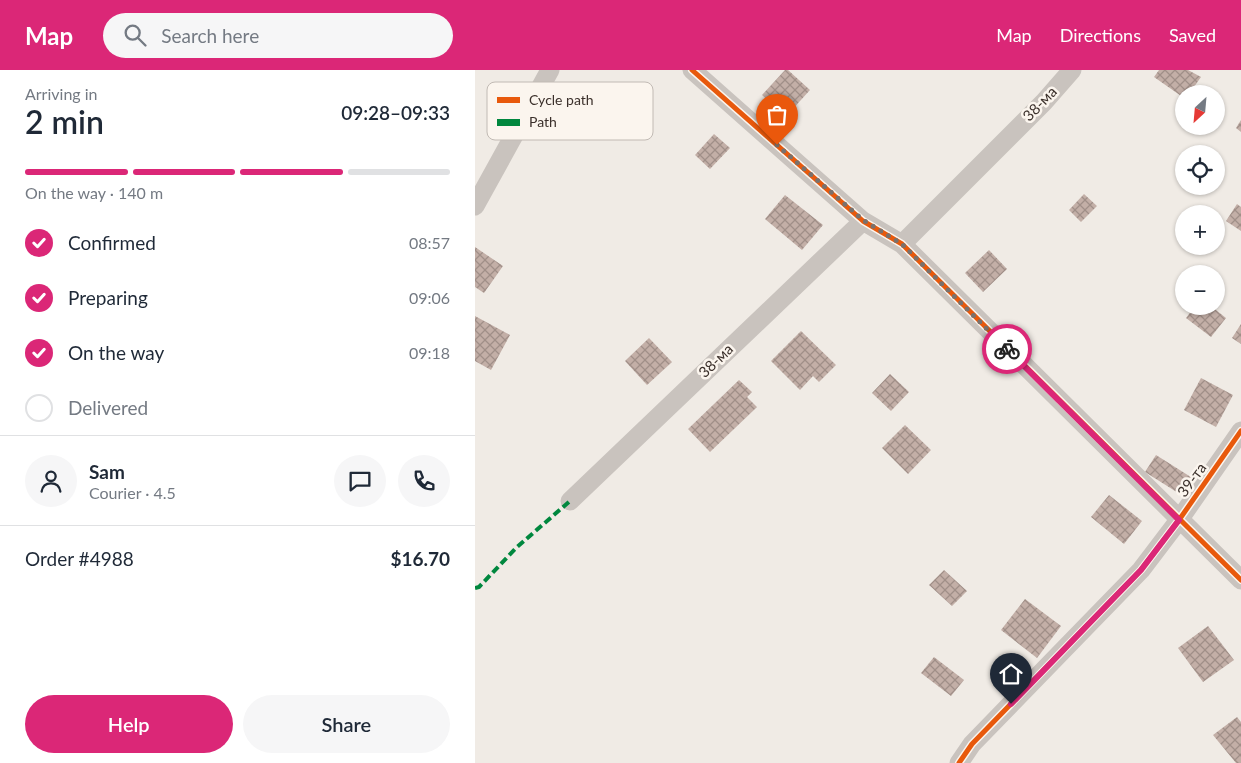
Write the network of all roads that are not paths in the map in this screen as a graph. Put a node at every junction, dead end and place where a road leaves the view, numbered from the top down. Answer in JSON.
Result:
{"nodes":[{"id":1,"x":550,"y":70,"type":"edge"},
{"id":2,"x":692,"y":70,"type":"edge"},
{"id":3,"x":1073,"y":70,"type":"edge"},
{"id":4,"x":543,"y":82,"type":"edge"},
{"id":5,"x":511,"y":140,"type":"edge"},
{"id":6,"x":475,"y":206,"type":"edge"},
{"id":7,"x":863,"y":220,"type":"junction"},
{"id":8,"x":902,"y":244,"type":"junction"},
{"id":9,"x":1241,"y":431,"type":"edge"},
{"id":10,"x":570,"y":501,"type":"dead end"},
{"id":11,"x":1179,"y":520,"type":"junction"},
{"id":12,"x":1241,"y":580,"type":"edge"},
{"id":13,"x":959,"y":763,"type":"edge"}],
"edges":[{"from":1,"to":4,"type":"street"},
{"from":2,"to":7,"type":"street"},
{"from":3,"to":8,"type":"street","name":"38-ма"},
{"from":5,"to":6,"type":"street"},
{"from":7,"to":8,"type":"street"},
{"from":7,"to":10,"type":"street","name":"38-ма"},
{"from":8,"to":11,"type":"street"},
{"from":9,"to":11,"type":"street","name":"39-та"},
{"from":11,"to":12,"type":"street"},
{"from":11,"to":13,"type":"street","name":"39-та"}]}
